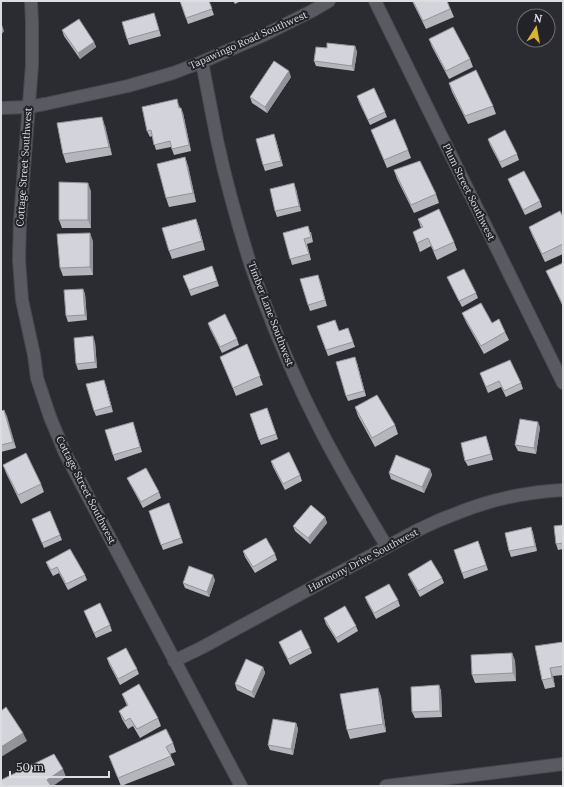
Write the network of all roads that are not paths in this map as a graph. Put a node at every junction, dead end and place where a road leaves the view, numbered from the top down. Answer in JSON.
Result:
{"nodes":[{"id":1,"x":31,"y":1,"type":"edge"},
{"id":2,"x":329,"y":1,"type":"edge"},
{"id":3,"x":375,"y":1,"type":"edge"},
{"id":4,"x":202,"y":62,"type":"junction"},
{"id":5,"x":28,"y":107,"type":"junction"},
{"id":6,"x":1,"y":108,"type":"edge"},
{"id":7,"x":563,"y":383,"type":"edge"},
{"id":8,"x":563,"y":490,"type":"edge"},
{"id":9,"x":387,"y":547,"type":"junction"},
{"id":10,"x":174,"y":661,"type":"junction"},
{"id":11,"x":563,"y":764,"type":"edge"},
{"id":12,"x":241,"y":786,"type":"edge"},
{"id":13,"x":386,"y":786,"type":"edge"}],
"edges":[{"from":1,"to":5,"type":"street","name":"Cottage Street Southwest"},
{"from":2,"to":4,"type":"street","name":"Tapawingo Road Southwest"},
{"from":3,"to":7,"type":"street","name":"Plum Street Southwest"},
{"from":4,"to":5,"type":"street","name":"Tapawingo Road Southwest"},
{"from":4,"to":9,"type":"street","name":"Timber Lane Southwest"},
{"from":5,"to":6,"type":"street","name":"Tapawingo Road Southwest"},
{"from":5,"to":10,"type":"street","name":"Cottage Street Southwest"},
{"from":8,"to":9,"type":"street","name":"Harmony Drive Southwest"},
{"from":9,"to":10,"type":"street","name":"Harmony Drive Southwest"},
{"from":10,"to":12,"type":"street","name":"Cottage Street Southwest"},
{"from":11,"to":13,"type":"street"}]}
